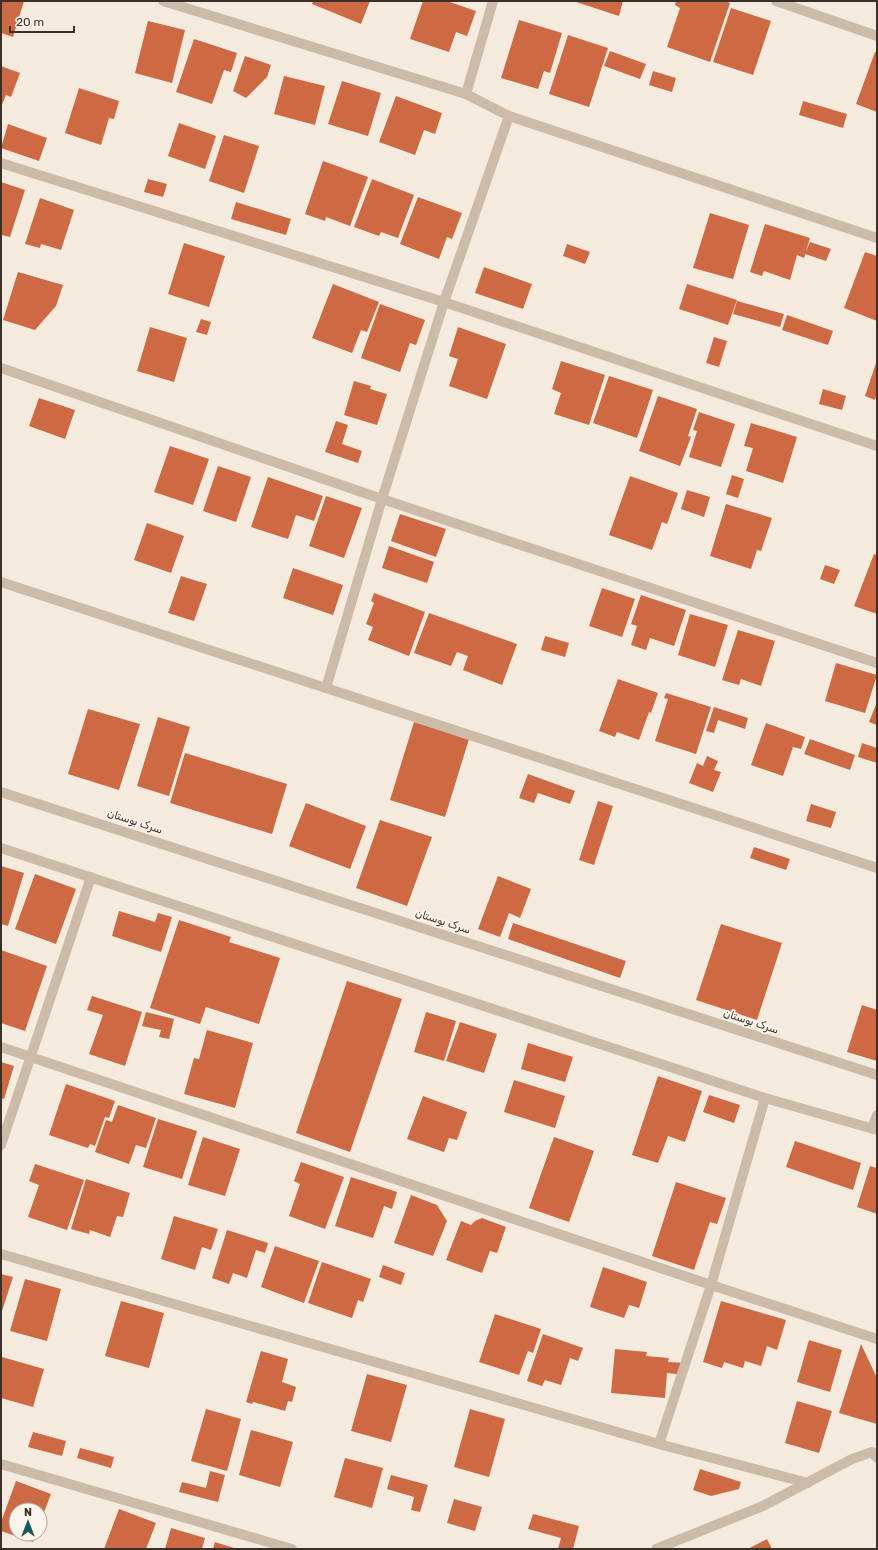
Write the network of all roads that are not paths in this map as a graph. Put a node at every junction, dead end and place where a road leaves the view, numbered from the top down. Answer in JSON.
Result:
{"nodes":[{"id":1,"x":163,"y":1,"type":"edge"},
{"id":2,"x":493,"y":1,"type":"edge"},
{"id":3,"x":776,"y":1,"type":"edge"},
{"id":4,"x":877,"y":36,"type":"edge"},
{"id":5,"x":466,"y":94,"type":"junction"},
{"id":6,"x":509,"y":116,"type":"junction"},
{"id":7,"x":1,"y":163,"type":"edge"},
{"id":8,"x":877,"y":238,"type":"edge"},
{"id":9,"x":444,"y":302,"type":"junction"},
{"id":10,"x":1,"y":368,"type":"edge"},
{"id":11,"x":877,"y":446,"type":"edge"},
{"id":12,"x":382,"y":499,"type":"junction"},
{"id":13,"x":1,"y":582,"type":"edge"},
{"id":14,"x":877,"y":663,"type":"edge"},
{"id":15,"x":326,"y":688,"type":"junction"},
{"id":16,"x":1,"y":792,"type":"edge"},
{"id":17,"x":1,"y":848,"type":"edge"},
{"id":18,"x":877,"y":868,"type":"edge"},
{"id":19,"x":91,"y":877,"type":"junction"},
{"id":20,"x":1,"y":1047,"type":"edge"},
{"id":21,"x":32,"y":1056,"type":"junction"},
{"id":22,"x":877,"y":1075,"type":"edge"},
{"id":23,"x":765,"y":1098,"type":"junction"},
{"id":24,"x":877,"y":1115,"type":"edge"},
{"id":25,"x":875,"y":1129,"type":"edge"},
{"id":26,"x":1,"y":1145,"type":"edge"},
{"id":27,"x":1,"y":1254,"type":"edge"},
{"id":28,"x":711,"y":1285,"type":"junction"},
{"id":29,"x":877,"y":1339,"type":"edge"},
{"id":30,"x":659,"y":1444,"type":"junction"},
{"id":31,"x":877,"y":1458,"type":"edge"},
{"id":32,"x":1,"y":1464,"type":"edge"},
{"id":33,"x":808,"y":1483,"type":"junction"},
{"id":34,"x":292,"y":1549,"type":"edge"},
{"id":35,"x":656,"y":1549,"type":"edge"}],
"edges":[{"from":1,"to":5,"type":"street"},
{"from":2,"to":5,"type":"street"},
{"from":3,"to":4,"type":"street"},
{"from":5,"to":6,"type":"street"},
{"from":6,"to":8,"type":"street"},
{"from":6,"to":9,"type":"street"},
{"from":7,"to":9,"type":"street"},
{"from":9,"to":11,"type":"street"},
{"from":9,"to":12,"type":"street"},
{"from":10,"to":12,"type":"street"},
{"from":12,"to":14,"type":"street"},
{"from":12,"to":15,"type":"street"},
{"from":13,"to":15,"type":"street"},
{"from":15,"to":18,"type":"street"},
{"from":16,"to":22,"type":"street","name":"سرک بوستان"},
{"from":17,"to":19,"type":"street"},
{"from":19,"to":21,"type":"street"},
{"from":19,"to":23,"type":"street"},
{"from":20,"to":21,"type":"street"},
{"from":21,"to":26,"type":"street"},
{"from":21,"to":28,"type":"street"},
{"from":23,"to":25,"type":"street"},
{"from":23,"to":28,"type":"street"},
{"from":24,"to":25,"type":"street"},
{"from":27,"to":30,"type":"street"},
{"from":28,"to":29,"type":"street"},
{"from":28,"to":30,"type":"street"},
{"from":30,"to":33,"type":"street"},
{"from":31,"to":33,"type":"street"},
{"from":32,"to":34,"type":"street"},
{"from":33,"to":35,"type":"street"}]}
